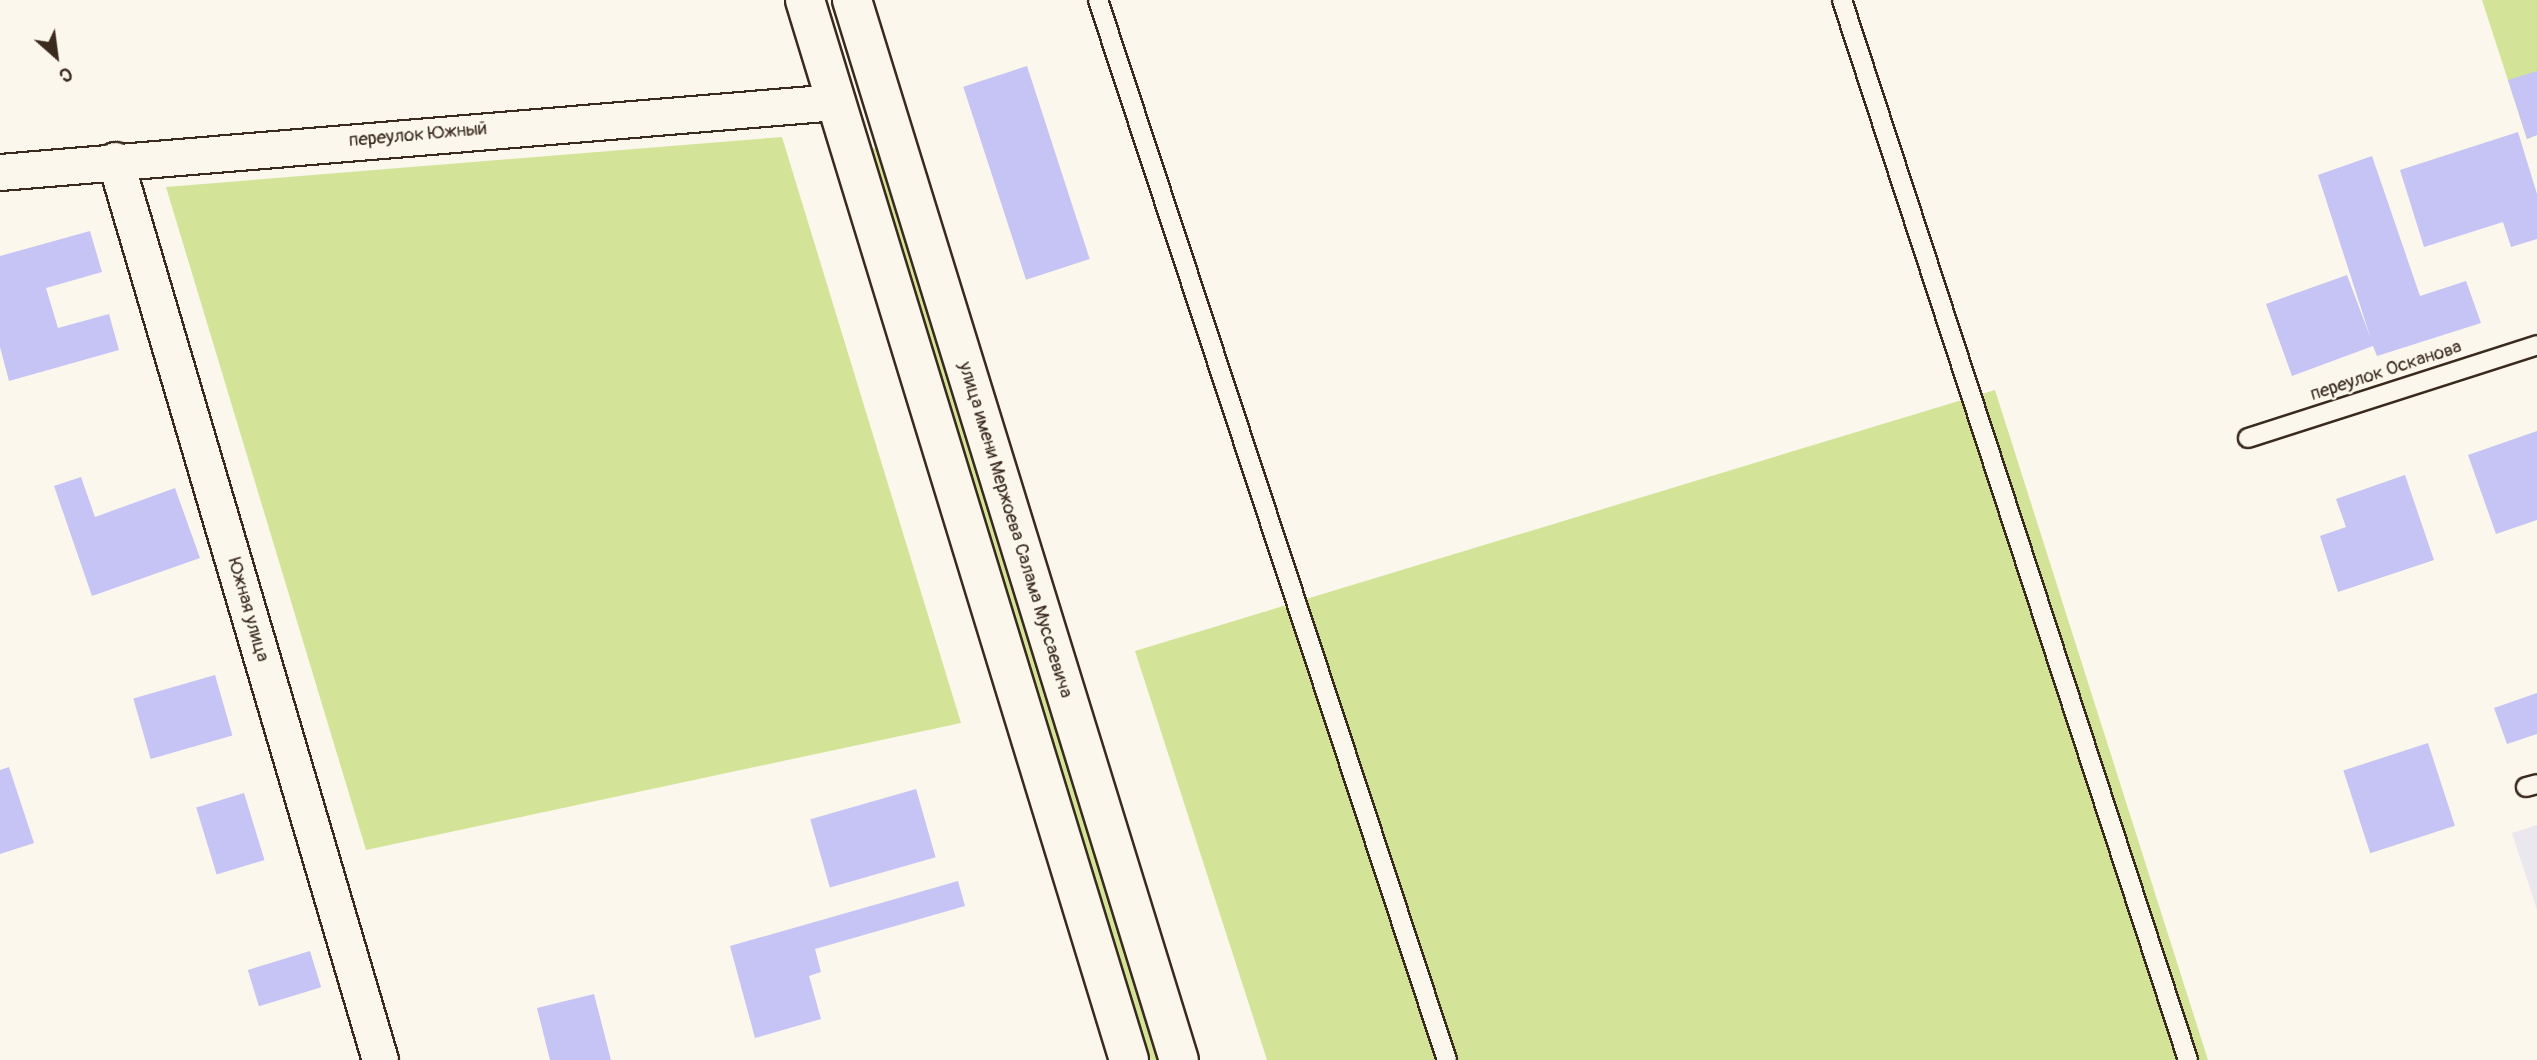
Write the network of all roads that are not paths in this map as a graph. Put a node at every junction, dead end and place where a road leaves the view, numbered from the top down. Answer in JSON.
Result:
{"nodes":[{"id":1,"x":805,"y":0,"type":"edge"},
{"id":2,"x":852,"y":0,"type":"edge"},
{"id":3,"x":1098,"y":0,"type":"edge"},
{"id":4,"x":1842,"y":0,"type":"edge"},
{"id":5,"x":836,"y":102,"type":"junction"},
{"id":6,"x":115,"y":160,"type":"junction"},
{"id":7,"x":0,"y":172,"type":"edge"},
{"id":8,"x":2537,"y":345,"type":"edge"},
{"id":9,"x":2248,"y":438,"type":"dead end"},
{"id":10,"x":380,"y":1060,"type":"edge"},
{"id":11,"x":1129,"y":1060,"type":"edge"},
{"id":12,"x":1179,"y":1060,"type":"edge"},
{"id":13,"x":1447,"y":1060,"type":"edge"},
{"id":14,"x":2188,"y":1060,"type":"edge"}],
"edges":[{"from":1,"to":5,"type":"street"},
{"from":2,"to":12,"type":"street","name":"улица имени Мержоева Салама Муссаевича"},
{"from":3,"to":13,"type":"lane"},
{"from":4,"to":14,"type":"lane"},
{"from":5,"to":6,"type":"street","name":"переулок Южный"},
{"from":5,"to":11,"type":"street"},
{"from":6,"to":7,"type":"street","name":"переулок Южный"},
{"from":6,"to":10,"type":"street","name":"Южная улица"},
{"from":8,"to":9,"type":"lane","name":"переулок Осканова"}]}
